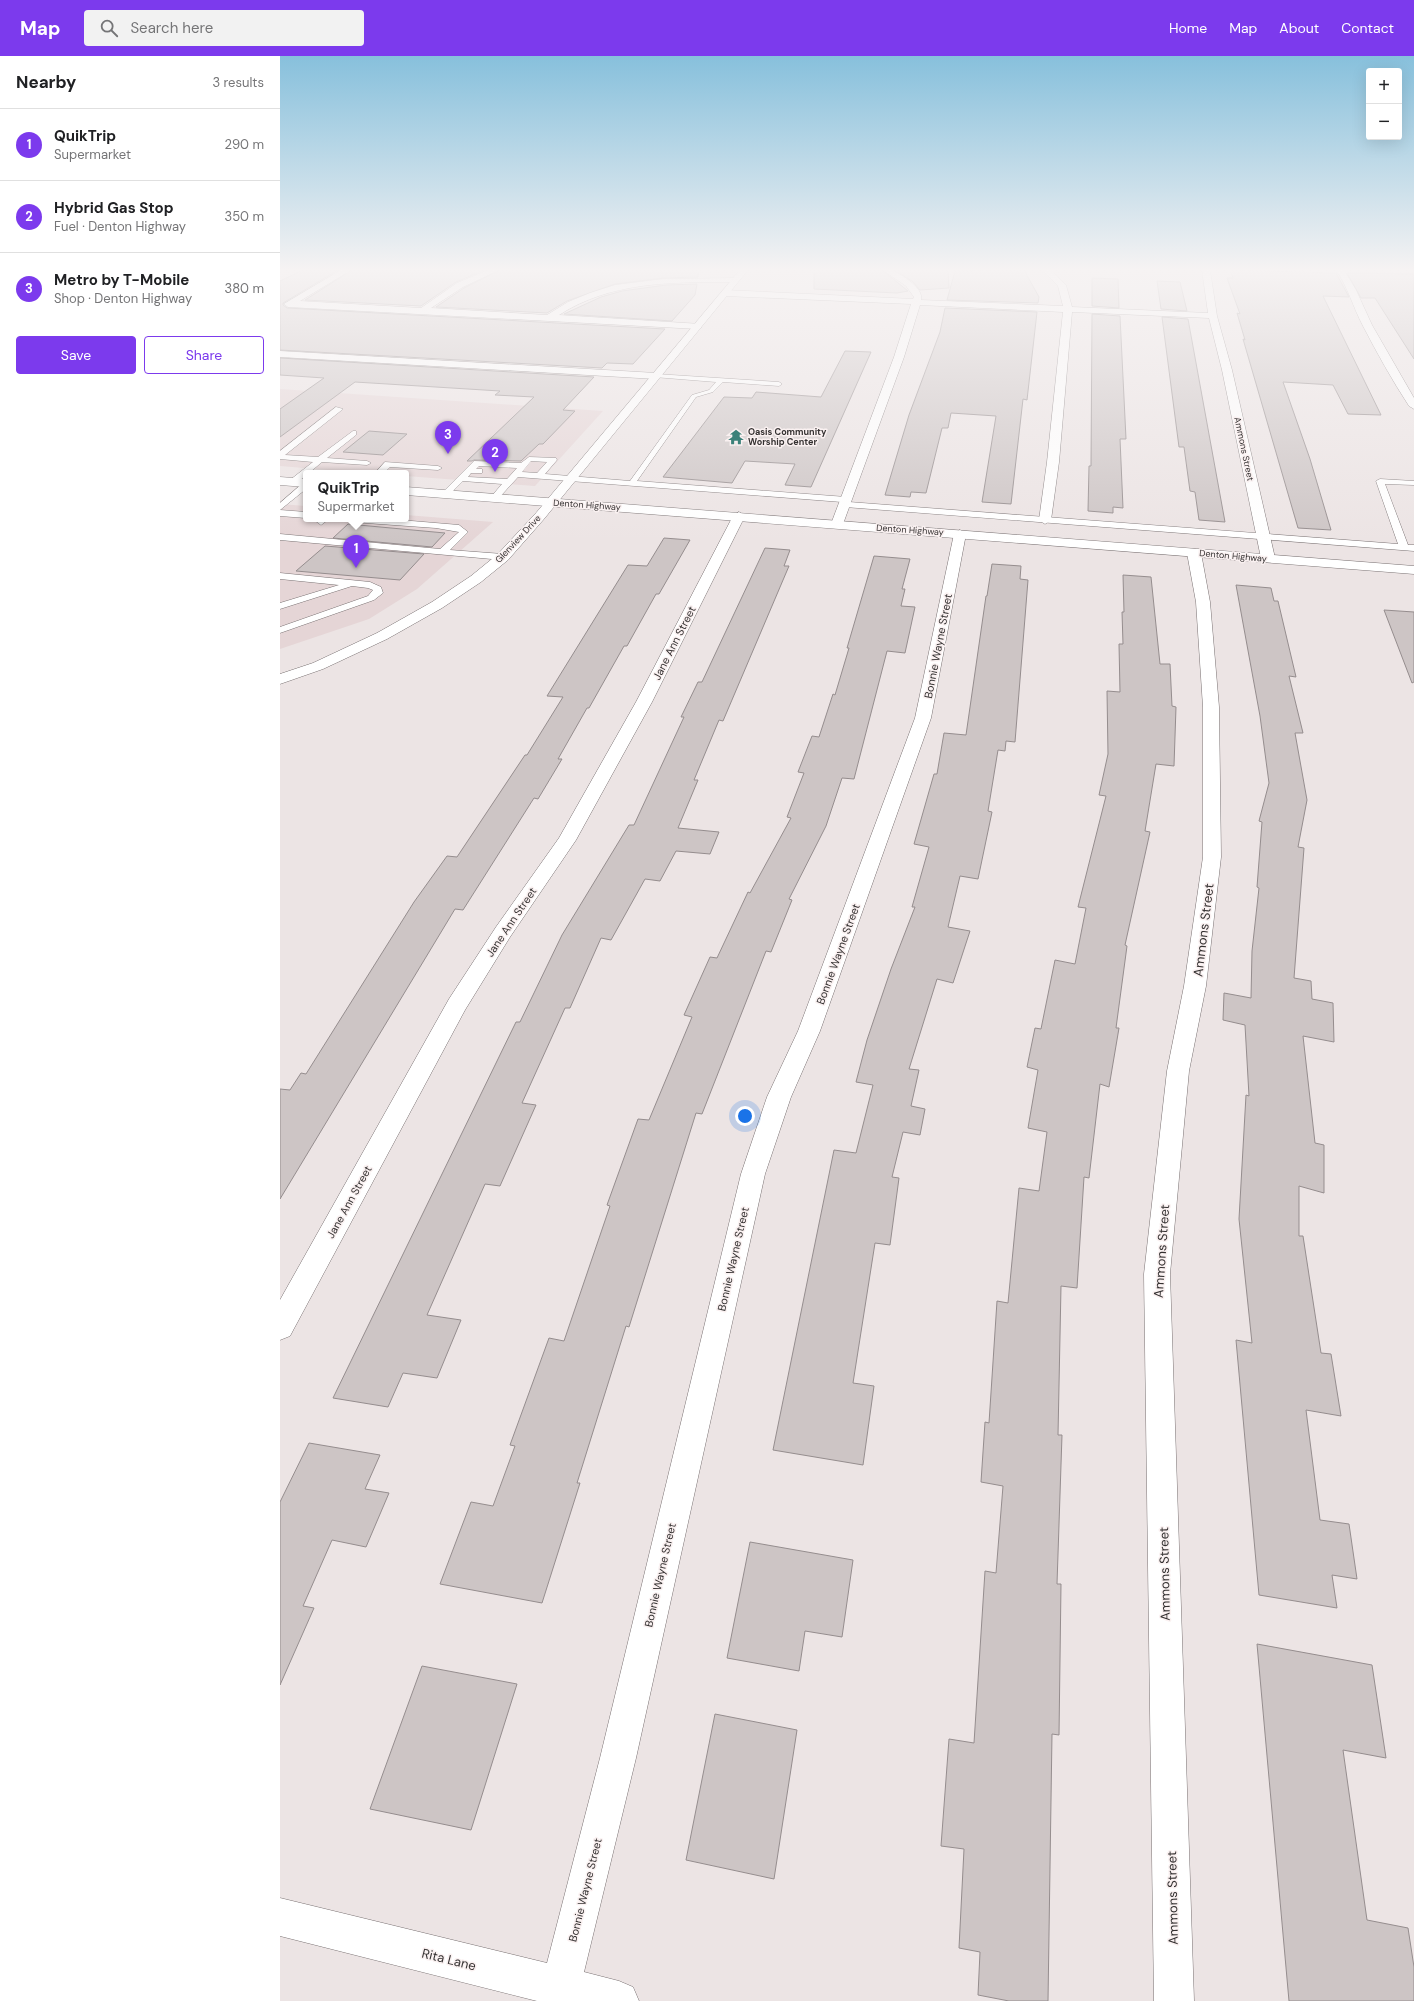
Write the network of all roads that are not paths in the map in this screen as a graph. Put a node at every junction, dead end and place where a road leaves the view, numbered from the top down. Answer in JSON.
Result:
{"nodes":[{"id":1,"x":396,"y":361,"type":"edge"},
{"id":2,"x":669,"y":361,"type":"edge"},
{"id":3,"x":898,"y":361,"type":"edge"},
{"id":4,"x":1062,"y":361,"type":"edge"},
{"id":5,"x":1225,"y":361,"type":"edge"},
{"id":6,"x":1387,"y":361,"type":"edge"},
{"id":7,"x":656,"y":376,"type":"junction"},
{"id":8,"x":721,"y":381,"type":"junction"},
{"id":9,"x":779,"y":384,"type":"dead end"},
{"id":10,"x":1414,"y":406,"type":"edge"},
{"id":11,"x":339,"y":409,"type":"dead end"},
{"id":12,"x":353,"y":433,"type":"dead end"},
{"id":13,"x":280,"y":456,"type":"edge"},
{"id":14,"x":320,"y":460,"type":"junction"},
{"id":15,"x":367,"y":463,"type":"dead end"},
{"id":16,"x":523,"y":466,"type":"junction"},
{"id":17,"x":438,"y":468,"type":"dead end"},
{"id":18,"x":308,"y":470,"type":"edge"},
{"id":19,"x":382,"y":470,"type":"edge"},
{"id":20,"x":469,"y":470,"type":"junction"},
{"id":21,"x":485,"y":472,"type":"dead end"},
{"id":22,"x":505,"y":473,"type":"dead end"},
{"id":23,"x":303,"y":474,"type":"edge"},
{"id":24,"x":516,"y":474,"type":"junction"},
{"id":25,"x":539,"y":476,"type":"junction"},
{"id":26,"x":572,"y":478,"type":"junction"},
{"id":27,"x":460,"y":479,"type":"junction"},
{"id":28,"x":280,"y":481,"type":"edge"},
{"id":29,"x":293,"y":482,"type":"junction"},
{"id":30,"x":508,"y":482,"type":"junction"},
{"id":31,"x":632,"y":483,"type":"junction"},
{"id":32,"x":303,"y":484,"type":"edge"},
{"id":33,"x":1414,"y":484,"type":"edge"},
{"id":34,"x":303,"y":487,"type":"edge"},
{"id":35,"x":409,"y":491,"type":"edge"},
{"id":36,"x":445,"y":494,"type":"junction"},
{"id":37,"x":494,"y":498,"type":"junction"},
{"id":38,"x":552,"y":502,"type":"junction"},
{"id":39,"x":845,"y":502,"type":"junction"},
{"id":40,"x":280,"y":507,"type":"edge"},
{"id":41,"x":280,"y":513,"type":"edge"},
{"id":42,"x":303,"y":515,"type":"edge"},
{"id":43,"x":739,"y":516,"type":"junction"},
{"id":44,"x":1045,"y":520,"type":"junction"},
{"id":45,"x":364,"y":522,"type":"edge"},
{"id":46,"x":837,"y":524,"type":"junction"},
{"id":47,"x":960,"y":534,"type":"junction"},
{"id":48,"x":1263,"y":536,"type":"junction"},
{"id":49,"x":280,"y":537,"type":"edge"},
{"id":50,"x":1404,"y":547,"type":"junction"},
{"id":51,"x":1414,"y":548,"type":"edge"},
{"id":52,"x":443,"y":551,"type":"junction"},
{"id":53,"x":1194,"y":552,"type":"junction"},
{"id":54,"x":503,"y":557,"type":"junction"},
{"id":55,"x":1268,"y":558,"type":"junction"},
{"id":56,"x":1414,"y":570,"type":"edge"},
{"id":57,"x":283,"y":577,"type":"edge"},
{"id":58,"x":353,"y":583,"type":"junction"},
{"id":59,"x":280,"y":606,"type":"edge"},
{"id":60,"x":280,"y":630,"type":"edge"},
{"id":61,"x":280,"y":679,"type":"edge"},
{"id":62,"x":280,"y":1327,"type":"edge"},
{"id":63,"x":280,"y":1917,"type":"edge"},
{"id":64,"x":558,"y":1994,"type":"edge"},
{"id":65,"x":619,"y":2001,"type":"edge"},
{"id":66,"x":1174,"y":2001,"type":"edge"}],
"edges":[{"from":1,"to":7,"type":"street"},
{"from":2,"to":7,"type":"street","name":"Glenview Drive"},
{"from":3,"to":39,"type":"street"},
{"from":4,"to":44,"type":"street"},
{"from":5,"to":48,"type":"street","name":"Ammons Street"},
{"from":6,"to":10,"type":"street"},
{"from":7,"to":8,"type":"lane"},
{"from":7,"to":26,"type":"street","name":"Glenview Drive"},
{"from":8,"to":9,"type":"lane"},
{"from":8,"to":31,"type":"lane"},
{"from":11,"to":13,"type":"lane"},
{"from":12,"to":14,"type":"lane"},
{"from":13,"to":14,"type":"lane"},
{"from":14,"to":15,"type":"lane"},
{"from":14,"to":18,"type":"lane"},
{"from":16,"to":20,"type":"lane"},
{"from":16,"to":24,"type":"lane"},
{"from":16,"to":25,"type":"lane"},
{"from":17,"to":19,"type":"lane"},
{"from":20,"to":21,"type":"lane"},
{"from":20,"to":27,"type":"lane"},
{"from":22,"to":24,"type":"lane"},
{"from":23,"to":29,"type":"lane"},
{"from":24,"to":25,"type":"lane"},
{"from":24,"to":30,"type":"lane"},
{"from":25,"to":26,"type":"lane"},
{"from":26,"to":31,"type":"lane"},
{"from":26,"to":38,"type":"street","name":"Glenview Drive"},
{"from":27,"to":30,"type":"lane"},
{"from":27,"to":36,"type":"lane"},
{"from":28,"to":29,"type":"street"},
{"from":29,"to":32,"type":"street"},
{"from":30,"to":37,"type":"lane"},
{"from":31,"to":39,"type":"lane"},
{"from":33,"to":50,"type":"lane"},
{"from":34,"to":40,"type":"lane"},
{"from":35,"to":36,"type":"street","name":"Denton Highway"},
{"from":36,"to":37,"type":"street","name":"Denton Highway"},
{"from":37,"to":38,"type":"street","name":"Denton Highway"},
{"from":38,"to":43,"type":"street","name":"Denton Highway"},
{"from":38,"to":54,"type":"street","name":"Glenview Drive"},
{"from":39,"to":44,"type":"lane"},
{"from":39,"to":46,"type":"street"},
{"from":41,"to":42,"type":"lane"},
{"from":43,"to":46,"type":"street","name":"Denton Highway"},
{"from":43,"to":62,"type":"street","name":"Jane Ann Street"},
{"from":44,"to":48,"type":"lane"},
{"from":45,"to":52,"type":"lane"},
{"from":46,"to":47,"type":"street","name":"Denton Highway"},
{"from":47,"to":53,"type":"street","name":"Denton Highway"},
{"from":47,"to":64,"type":"street","name":"Bonnie Wayne Street"},
{"from":48,"to":50,"type":"lane"},
{"from":48,"to":55,"type":"street","name":"Ammons Street"},
{"from":49,"to":52,"type":"lane"},
{"from":50,"to":51,"type":"lane"},
{"from":52,"to":54,"type":"lane"},
{"from":53,"to":55,"type":"street","name":"Denton Highway"},
{"from":53,"to":66,"type":"street","name":"Ammons Street"},
{"from":54,"to":61,"type":"street","name":"Glenview Drive"},
{"from":55,"to":56,"type":"street","name":"Denton Highway"},
{"from":57,"to":58,"type":"lane"},
{"from":58,"to":59,"type":"lane"},
{"from":58,"to":60,"type":"lane"},
{"from":63,"to":64,"type":"street","name":"Rita Lane"},
{"from":64,"to":65,"type":"street","name":"Rita Lane"}]}
